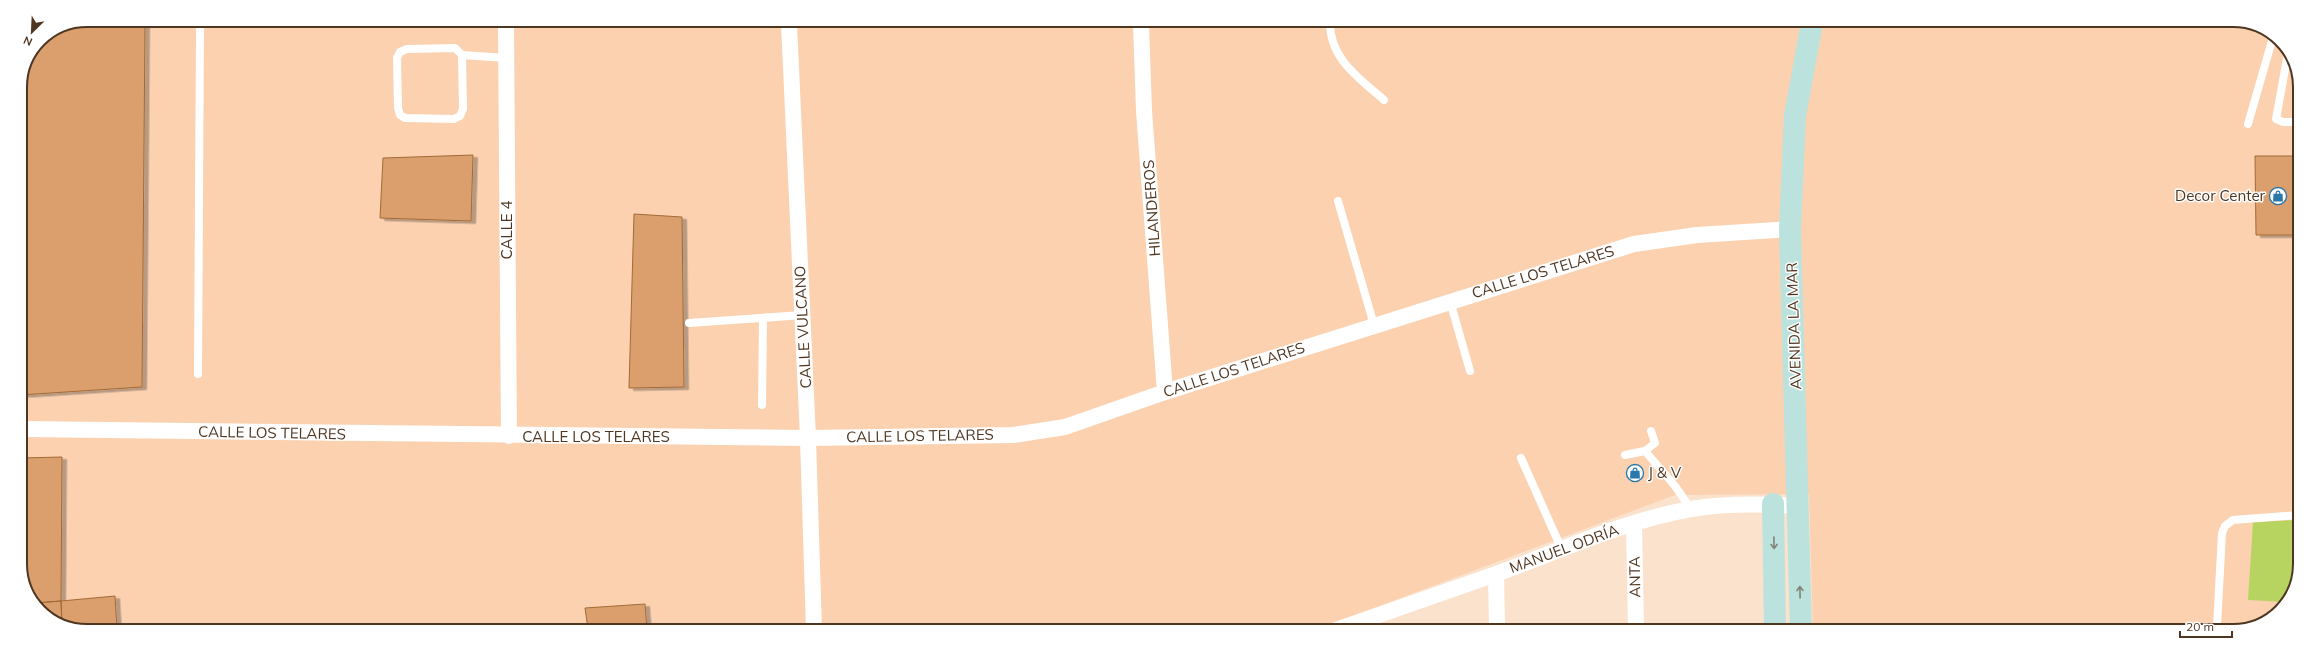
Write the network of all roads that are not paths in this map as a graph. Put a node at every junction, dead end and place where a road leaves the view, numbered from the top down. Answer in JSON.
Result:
{"nodes":[{"id":1,"x":200,"y":27,"type":"edge"},
{"id":2,"x":506,"y":27,"type":"edge"},
{"id":3,"x":789,"y":27,"type":"edge"},
{"id":4,"x":1141,"y":27,"type":"edge"},
{"id":5,"x":1330,"y":27,"type":"edge"},
{"id":6,"x":1811,"y":27,"type":"edge"},
{"id":7,"x":2272,"y":41,"type":"edge"},
{"id":8,"x":462,"y":55,"type":"junction"},
{"id":9,"x":506,"y":58,"type":"junction"},
{"id":10,"x":2287,"y":61,"type":"edge"},
{"id":11,"x":1384,"y":100,"type":"dead end"},
{"id":12,"x":2293,"y":122,"type":"edge"},
{"id":13,"x":2248,"y":124,"type":"dead end"},
{"id":14,"x":1338,"y":201,"type":"dead end"},
{"id":15,"x":1790,"y":229,"type":"junction"},
{"id":16,"x":1450,"y":301,"type":"junction"},
{"id":17,"x":803,"y":315,"type":"junction"},
{"id":18,"x":763,"y":318,"type":"junction"},
{"id":19,"x":689,"y":323,"type":"dead end"},
{"id":20,"x":1374,"y":325,"type":"junction"},
{"id":21,"x":1470,"y":371,"type":"dead end"},
{"id":22,"x":198,"y":374,"type":"dead end"},
{"id":23,"x":1165,"y":392,"type":"junction"},
{"id":24,"x":762,"y":405,"type":"dead end"},
{"id":25,"x":27,"y":429,"type":"edge"},
{"id":26,"x":1651,"y":432,"type":"dead end"},
{"id":27,"x":509,"y":436,"type":"junction"},
{"id":28,"x":808,"y":438,"type":"junction"},
{"id":29,"x":1645,"y":451,"type":"junction"},
{"id":30,"x":1625,"y":455,"type":"dead end"},
{"id":31,"x":1521,"y":458,"type":"dead end"},
{"id":32,"x":1773,"y":504,"type":"junction"},
{"id":33,"x":1799,"y":506,"type":"junction"},
{"id":34,"x":1691,"y":509,"type":"junction"},
{"id":35,"x":2293,"y":515,"type":"edge"},
{"id":36,"x":1634,"y":523,"type":"junction"},
{"id":37,"x":1562,"y":550,"type":"junction"},
{"id":38,"x":1496,"y":574,"type":"junction"},
{"id":39,"x":814,"y":624,"type":"edge"},
{"id":40,"x":1362,"y":624,"type":"edge"},
{"id":41,"x":1497,"y":624,"type":"edge"},
{"id":42,"x":1636,"y":624,"type":"edge"},
{"id":43,"x":1775,"y":624,"type":"edge"},
{"id":44,"x":1801,"y":624,"type":"edge"},
{"id":45,"x":2217,"y":624,"type":"edge"}],
"edges":[{"from":1,"to":22,"type":"lane"},
{"from":2,"to":9,"type":"street","name":"CALLE 4"},
{"from":3,"to":17,"type":"street","name":"CALLE VULCANO"},
{"from":4,"to":23,"type":"street","name":"HILANDEROS"},
{"from":5,"to":11,"type":"lane"},
{"from":6,"to":15,"type":"street","name":"AVENIDA LA MAR"},
{"from":7,"to":13,"type":"lane"},
{"from":8,"to":8,"type":"lane"},
{"from":8,"to":9,"type":"lane"},
{"from":9,"to":27,"type":"street","name":"CALLE 4"},
{"from":10,"to":12,"type":"lane"},
{"from":14,"to":20,"type":"lane"},
{"from":15,"to":16,"type":"street","name":"CALLE LOS TELARES"},
{"from":15,"to":33,"type":"street","name":"AVENIDA LA MAR"},
{"from":16,"to":20,"type":"street","name":"CALLE LOS TELARES"},
{"from":16,"to":21,"type":"lane"},
{"from":17,"to":18,"type":"lane"},
{"from":17,"to":28,"type":"street","name":"CALLE VULCANO"},
{"from":18,"to":19,"type":"lane"},
{"from":18,"to":24,"type":"lane"},
{"from":20,"to":23,"type":"street","name":"CALLE LOS TELARES"},
{"from":23,"to":28,"type":"street","name":"CALLE LOS TELARES"},
{"from":25,"to":27,"type":"street","name":"CALLE LOS TELARES"},
{"from":26,"to":29,"type":"lane"},
{"from":27,"to":28,"type":"street","name":"CALLE LOS TELARES"},
{"from":28,"to":39,"type":"street","name":"CALLE VULCANO"},
{"from":29,"to":30,"type":"lane"},
{"from":29,"to":34,"type":"lane"},
{"from":31,"to":37,"type":"lane"},
{"from":32,"to":33,"type":"street","name":"MANUEL ODRÍA"},
{"from":32,"to":34,"type":"street","name":"MANUEL ODRÍA"},
{"from":32,"to":43,"type":"street","one_way":true},
{"from":44,"to":33,"type":"street","name":"AVENIDA LA MAR","one_way":true},
{"from":34,"to":36,"type":"street","name":"MANUEL ODRÍA"},
{"from":35,"to":45,"type":"lane"},
{"from":36,"to":37,"type":"street","name":"MANUEL ODRÍA"},
{"from":36,"to":42,"type":"street","name":"ANTA"},
{"from":37,"to":38,"type":"street","name":"MANUEL ODRÍA"},
{"from":38,"to":40,"type":"street","name":"MANUEL ODRÍA"},
{"from":38,"to":41,"type":"street"}]}
